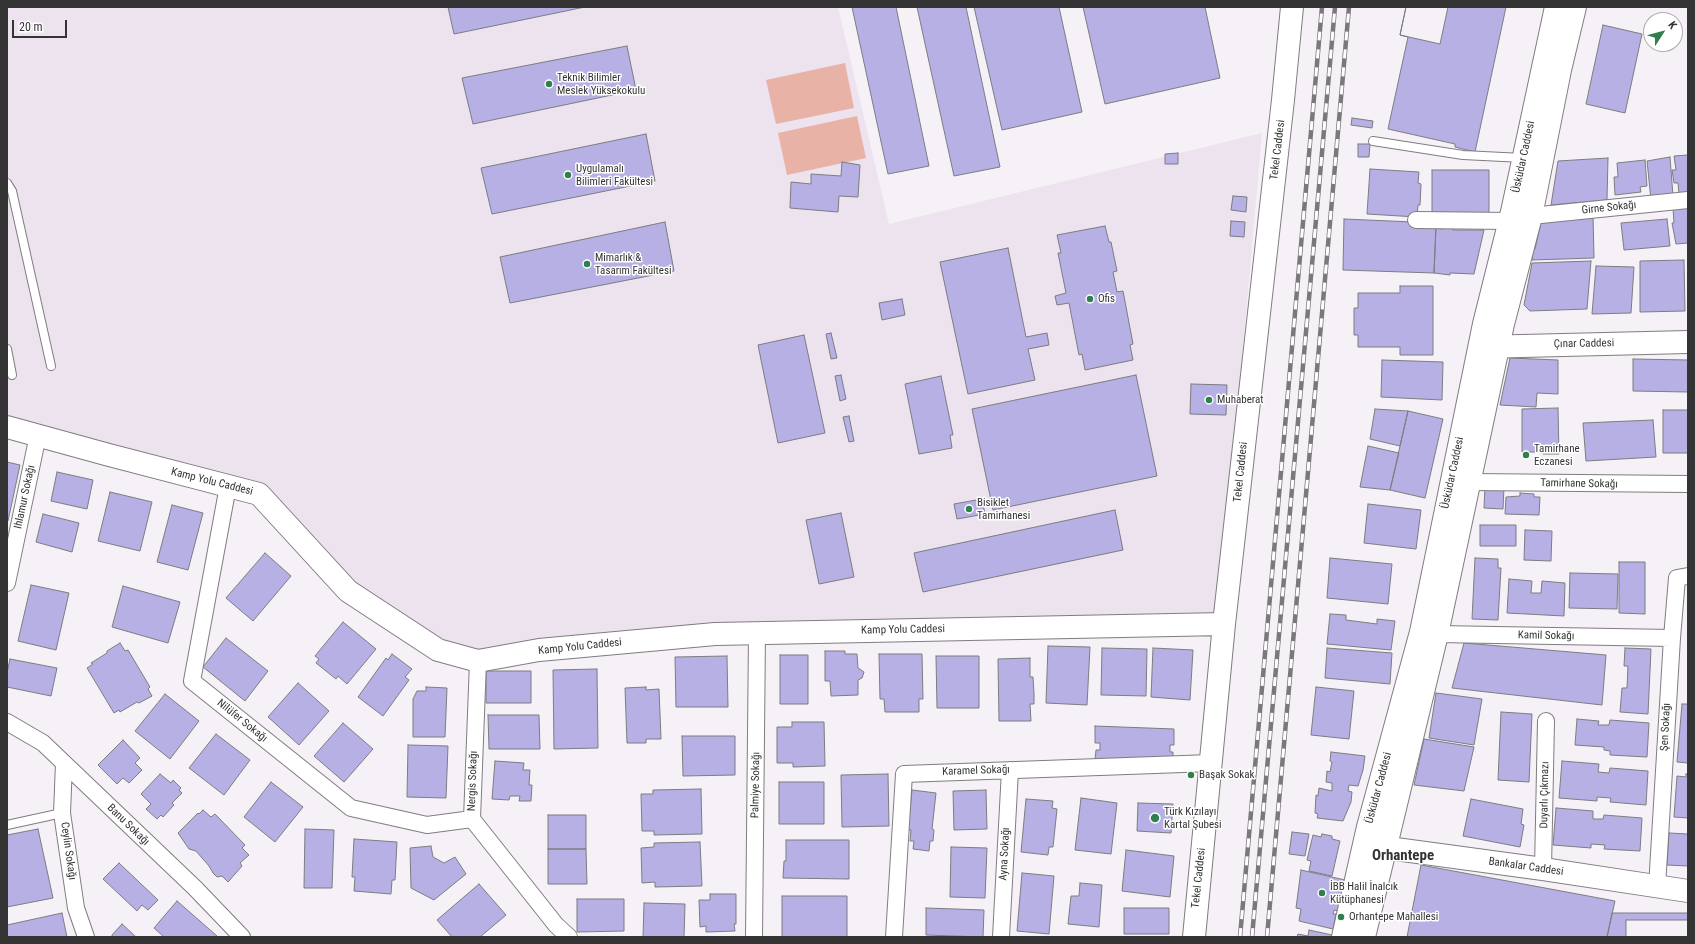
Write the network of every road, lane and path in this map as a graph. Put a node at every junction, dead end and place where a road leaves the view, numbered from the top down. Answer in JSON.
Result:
{"nodes":[{"id":1,"x":1292,"y":7,"type":"edge"},
{"id":2,"x":1556,"y":7,"type":"edge"},
{"id":3,"x":1575,"y":7,"type":"edge"},
{"id":4,"x":1373,"y":141,"type":"dead end"},
{"id":5,"x":1523,"y":158,"type":"junction"},
{"id":6,"x":7,"y":183,"type":"edge"},
{"id":7,"x":1688,"y":200,"type":"edge"},
{"id":8,"x":1531,"y":216,"type":"junction"},
{"id":9,"x":1416,"y":220,"type":"dead end"},
{"id":10,"x":1510,"y":221,"type":"junction"},
{"id":11,"x":1688,"y":342,"type":"edge"},
{"id":12,"x":1489,"y":347,"type":"junction"},
{"id":13,"x":7,"y":349,"type":"edge"},
{"id":14,"x":51,"y":366,"type":"dead end"},
{"id":15,"x":12,"y":375,"type":"dead end"},
{"id":16,"x":7,"y":427,"type":"edge"},
{"id":17,"x":38,"y":435,"type":"junction"},
{"id":18,"x":1470,"y":482,"type":"junction"},
{"id":19,"x":1688,"y":484,"type":"edge"},
{"id":20,"x":228,"y":486,"type":"junction"},
{"id":21,"x":1688,"y":576,"type":"edge"},
{"id":22,"x":7,"y":583,"type":"edge"},
{"id":23,"x":1224,"y":624,"type":"junction"},
{"id":24,"x":758,"y":633,"type":"junction"},
{"id":25,"x":1429,"y":633,"type":"junction"},
{"id":26,"x":1672,"y":638,"type":"junction"},
{"id":27,"x":478,"y":661,"type":"junction"},
{"id":28,"x":1546,"y":721,"type":"dead end"},
{"id":29,"x":7,"y":722,"type":"edge"},
{"id":30,"x":64,"y":763,"type":"junction"},
{"id":31,"x":1210,"y":763,"type":"junction"},
{"id":32,"x":1010,"y":770,"type":"junction"},
{"id":33,"x":62,"y":813,"type":"junction"},
{"id":34,"x":472,"y":819,"type":"junction"},
{"id":35,"x":7,"y":825,"type":"edge"},
{"id":36,"x":1374,"y":846,"type":"junction"},
{"id":37,"x":1543,"y":868,"type":"junction"},
{"id":38,"x":1657,"y":886,"type":"junction"},
{"id":39,"x":1688,"y":891,"type":"edge"},
{"id":40,"x":86,"y":937,"type":"edge"},
{"id":41,"x":242,"y":937,"type":"edge"},
{"id":42,"x":570,"y":937,"type":"edge"},
{"id":43,"x":754,"y":937,"type":"edge"},
{"id":44,"x":894,"y":937,"type":"edge"},
{"id":45,"x":1001,"y":937,"type":"edge"},
{"id":46,"x":1194,"y":937,"type":"edge"},
{"id":47,"x":1343,"y":937,"type":"edge"},
{"id":48,"x":1364,"y":937,"type":"edge"}],
"edges":[{"from":1,"to":23,"type":"street","name":"Tekel Caddesi"},
{"from":2,"to":5,"type":"street","name":"Üsküdar Caddesi"},
{"from":3,"to":8,"type":"street","name":"Üsküdar Caddesi"},
{"from":4,"to":5,"type":"lane"},
{"from":5,"to":10,"type":"street","name":"Üsküdar Caddesi"},
{"from":6,"to":14,"type":"lane"},
{"from":7,"to":8,"type":"street","name":"Girne Sokağı"},
{"from":8,"to":12,"type":"street","name":"Üsküdar Caddesi"},
{"from":9,"to":10,"type":"street"},
{"from":10,"to":12,"type":"street","name":"Üsküdar Caddesi"},
{"from":11,"to":12,"type":"street","name":"Çınar Caddesi"},
{"from":12,"to":18,"type":"street","name":"Üsküdar Caddesi"},
{"from":12,"to":25,"type":"street","name":"Üsküdar Caddesi"},
{"from":13,"to":15,"type":"lane"},
{"from":16,"to":17,"type":"street","name":"Kamp Yolu Caddesi"},
{"from":17,"to":20,"type":"street","name":"Kamp Yolu Caddesi"},
{"from":17,"to":22,"type":"street","name":"Ihlamur Sokağı"},
{"from":18,"to":19,"type":"street","name":"Tamirhane Sokağı"},
{"from":18,"to":25,"type":"street","name":"Üsküdar Caddesi"},
{"from":20,"to":27,"type":"street","name":"Kamp Yolu Caddesi"},
{"from":20,"to":34,"type":"street","name":"Nilüfer Sokağı"},
{"from":21,"to":26,"type":"street","name":"Şen Sokağı"},
{"from":23,"to":24,"type":"street","name":"Kamp Yolu Caddesi"},
{"from":23,"to":31,"type":"street","name":"Tekel Caddesi"},
{"from":24,"to":27,"type":"street","name":"Kamp Yolu Caddesi"},
{"from":24,"to":43,"type":"street","name":"Palmiye Sokağı"},
{"from":25,"to":26,"type":"street","name":"Kamil Sokağı"},
{"from":25,"to":36,"type":"street","name":"Üsküdar Caddesi"},
{"from":26,"to":38,"type":"street","name":"Şen Sokağı"},
{"from":27,"to":34,"type":"street","name":"Nergis Sokağı"},
{"from":28,"to":37,"type":"street","name":"Duyarlı Çıkmazı"},
{"from":29,"to":30,"type":"street","name":"Banu Sokağı"},
{"from":30,"to":33,"type":"street","name":"Ceylin Sokağı"},
{"from":30,"to":41,"type":"street","name":"Banu Sokağı"},
{"from":31,"to":32,"type":"street","name":"Karamel Sokağı"},
{"from":31,"to":46,"type":"street","name":"Tekel Caddesi"},
{"from":32,"to":44,"type":"street","name":"Karamel Sokağı"},
{"from":32,"to":45,"type":"street","name":"Ayna Sokağı"},
{"from":33,"to":35,"type":"lane"},
{"from":33,"to":40,"type":"street","name":"Ceylin Sokağı"},
{"from":34,"to":42,"type":"street","name":"Nergis Sokağı"},
{"from":36,"to":37,"type":"street","name":"Bankalar Caddesi"},
{"from":36,"to":47,"type":"street","name":"Üsküdar Caddesi"},
{"from":36,"to":48,"type":"street","name":"Üsküdar Caddesi"},
{"from":37,"to":38,"type":"street","name":"Bankalar Caddesi"},
{"from":38,"to":39,"type":"street","name":"Bankalar Caddesi"}]}
